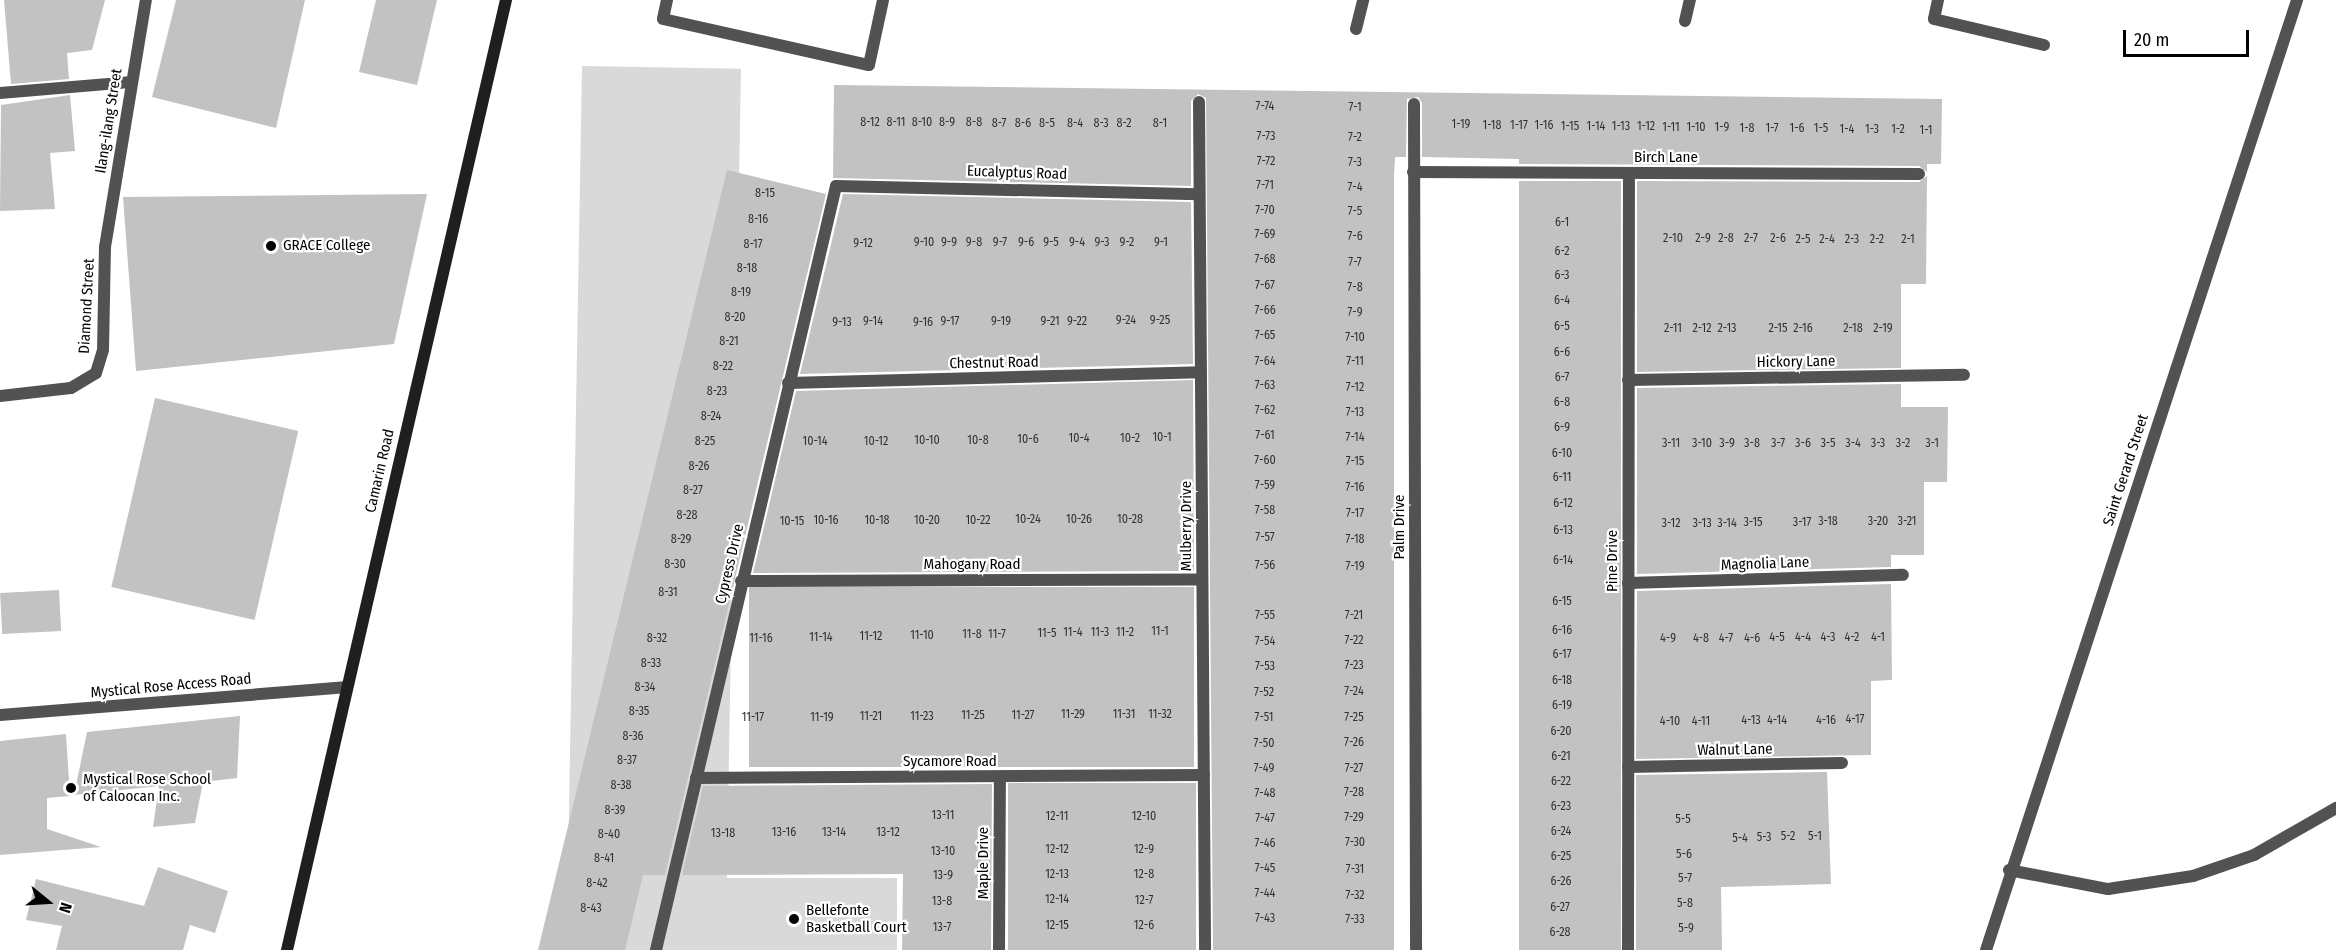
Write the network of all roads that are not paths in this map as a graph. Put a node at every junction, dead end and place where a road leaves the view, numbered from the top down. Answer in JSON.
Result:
{"nodes":[{"id":1,"x":146,"y":0,"type":"edge"},
{"id":2,"x":506,"y":0,"type":"edge"},
{"id":3,"x":667,"y":0,"type":"edge"},
{"id":4,"x":883,"y":0,"type":"edge"},
{"id":5,"x":1363,"y":0,"type":"edge"},
{"id":6,"x":1689,"y":0,"type":"edge"},
{"id":7,"x":1938,"y":0,"type":"edge"},
{"id":8,"x":2297,"y":0,"type":"edge"},
{"id":9,"x":1685,"y":21,"type":"dead end"},
{"id":10,"x":1356,"y":29,"type":"dead end"},
{"id":11,"x":2044,"y":45,"type":"dead end"},
{"id":12,"x":130,"y":82,"type":"junction"},
{"id":13,"x":0,"y":93,"type":"edge"},
{"id":14,"x":1199,"y":102,"type":"dead end"},
{"id":15,"x":1414,"y":104,"type":"dead end"},
{"id":16,"x":1413,"y":172,"type":"junction"},
{"id":17,"x":1629,"y":173,"type":"junction"},
{"id":18,"x":1919,"y":174,"type":"dead end"},
{"id":19,"x":836,"y":186,"type":"joint"},
{"id":20,"x":1199,"y":194,"type":"junction"},
{"id":21,"x":105,"y":246,"type":"joint"},
{"id":22,"x":1201,"y":372,"type":"junction"},
{"id":23,"x":1964,"y":375,"type":"dead end"},
{"id":24,"x":1628,"y":380,"type":"junction"},
{"id":25,"x":788,"y":383,"type":"junction"},
{"id":26,"x":0,"y":396,"type":"edge"},
{"id":27,"x":1903,"y":574,"type":"dead end"},
{"id":28,"x":1202,"y":579,"type":"junction"},
{"id":29,"x":741,"y":582,"type":"junction"},
{"id":30,"x":1628,"y":584,"type":"junction"},
{"id":31,"x":345,"y":687,"type":"junction"},
{"id":32,"x":0,"y":715,"type":"edge"},
{"id":33,"x":1842,"y":763,"type":"dead end"},
{"id":34,"x":1628,"y":767,"type":"junction"},
{"id":35,"x":1204,"y":775,"type":"junction"},
{"id":36,"x":1000,"y":777,"type":"junction"},
{"id":37,"x":696,"y":778,"type":"junction"},
{"id":38,"x":2336,"y":808,"type":"edge"},
{"id":39,"x":2009,"y":870,"type":"junction"},
{"id":40,"x":287,"y":950,"type":"edge"},
{"id":41,"x":656,"y":950,"type":"edge"},
{"id":42,"x":999,"y":950,"type":"edge"},
{"id":43,"x":1205,"y":950,"type":"edge"},
{"id":44,"x":1416,"y":950,"type":"edge"},
{"id":45,"x":1628,"y":950,"type":"edge"},
{"id":46,"x":1986,"y":950,"type":"edge"}],
"edges":[{"from":1,"to":12,"type":"street","name":"Ilang-ilang Street"},
{"from":2,"to":31,"type":"main road","name":"Camarin Road"},
{"from":3,"to":4,"type":"street"},
{"from":5,"to":10,"type":"street"},
{"from":6,"to":9,"type":"street"},
{"from":7,"to":11,"type":"street"},
{"from":8,"to":39,"type":"street","name":"Saint Gerard Street"},
{"from":12,"to":13,"type":"street"},
{"from":12,"to":21,"type":"street","name":"Ilang-ilang Street"},
{"from":14,"to":20,"type":"street","name":"Mulberry Drive"},
{"from":15,"to":16,"type":"street","name":"Palm Drive"},
{"from":16,"to":17,"type":"street","name":"Birch Lane"},
{"from":16,"to":44,"type":"street","name":"Palm Drive"},
{"from":17,"to":18,"type":"street","name":"Birch Lane"},
{"from":17,"to":24,"type":"street","name":"Pine Drive"},
{"from":19,"to":20,"type":"street","name":"Eucalyptus Road"},
{"from":19,"to":25,"type":"street","name":"Cypress Drive"},
{"from":20,"to":22,"type":"street","name":"Mulberry Drive"},
{"from":21,"to":26,"type":"street","name":"Diamond Street"},
{"from":22,"to":25,"type":"street","name":"Chestnut Road"},
{"from":22,"to":28,"type":"street","name":"Mulberry Drive"},
{"from":23,"to":24,"type":"street","name":"Hickory Lane"},
{"from":24,"to":30,"type":"street","name":"Pine Drive"},
{"from":25,"to":29,"type":"street","name":"Cypress Drive"},
{"from":27,"to":30,"type":"street","name":"Magnolia Lane"},
{"from":28,"to":29,"type":"street","name":"Mahogany Road"},
{"from":28,"to":35,"type":"street","name":"Mulberry Drive"},
{"from":29,"to":37,"type":"street","name":"Cypress Drive"},
{"from":30,"to":34,"type":"street","name":"Pine Drive"},
{"from":31,"to":32,"type":"street","name":"Mystical Rose Access Road"},
{"from":31,"to":40,"type":"main road","name":"Camarin Road"},
{"from":33,"to":34,"type":"street","name":"Walnut Lane"},
{"from":34,"to":45,"type":"street","name":"Pine Drive"},
{"from":35,"to":36,"type":"street","name":"Sycamore Road"},
{"from":35,"to":43,"type":"street","name":"Mulberry Drive"},
{"from":36,"to":37,"type":"street","name":"Sycamore Road"},
{"from":36,"to":42,"type":"street","name":"Maple Drive"},
{"from":37,"to":41,"type":"street","name":"Cypress Drive"},
{"from":38,"to":39,"type":"street"},
{"from":39,"to":46,"type":"street","name":"Saint Gerard Street"}]}
